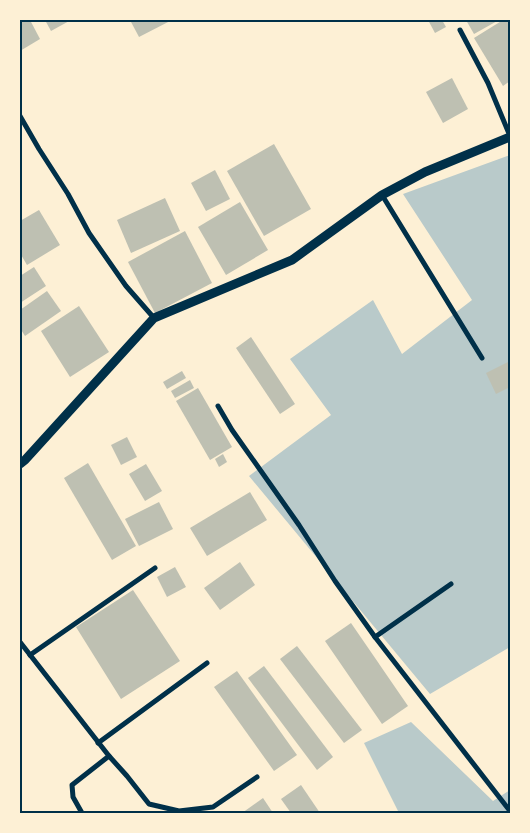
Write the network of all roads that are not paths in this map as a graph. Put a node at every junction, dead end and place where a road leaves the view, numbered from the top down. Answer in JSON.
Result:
{"nodes":[{"id":1,"x":460,"y":30,"type":"dead end"},
{"id":2,"x":20,"y":116,"type":"edge"},
{"id":3,"x":510,"y":137,"type":"edge"},
{"id":4,"x":382,"y":195,"type":"junction"},
{"id":5,"x":154,"y":318,"type":"junction"},
{"id":6,"x":482,"y":358,"type":"dead end"},
{"id":7,"x":218,"y":406,"type":"dead end"},
{"id":8,"x":20,"y":464,"type":"edge"},
{"id":9,"x":155,"y":568,"type":"dead end"},
{"id":10,"x":450,"y":584,"type":"dead end"},
{"id":11,"x":375,"y":637,"type":"junction"},
{"id":12,"x":20,"y":642,"type":"edge"},
{"id":13,"x":30,"y":654,"type":"junction"},
{"id":14,"x":207,"y":663,"type":"dead end"},
{"id":15,"x":98,"y":743,"type":"junction"},
{"id":16,"x":109,"y":756,"type":"junction"},
{"id":17,"x":257,"y":777,"type":"dead end"},
{"id":18,"x":213,"y":807,"type":"junction"},
{"id":19,"x":510,"y":811,"type":"edge"},
{"id":20,"x":82,"y":813,"type":"edge"},
{"id":21,"x":217,"y":813,"type":"edge"}],
"edges":[{"from":1,"to":3,"type":"street"},
{"from":2,"to":5,"type":"street"},
{"from":3,"to":4,"type":"street"},
{"from":4,"to":5,"type":"street"},
{"from":4,"to":6,"type":"street"},
{"from":5,"to":8,"type":"street"},
{"from":7,"to":11,"type":"street"},
{"from":9,"to":13,"type":"street"},
{"from":10,"to":11,"type":"street"},
{"from":11,"to":19,"type":"street"},
{"from":12,"to":13,"type":"street"},
{"from":13,"to":15,"type":"street"},
{"from":14,"to":15,"type":"street"},
{"from":15,"to":16,"type":"street"},
{"from":16,"to":18,"type":"street"},
{"from":16,"to":20,"type":"street"},
{"from":17,"to":18,"type":"street"},
{"from":18,"to":21,"type":"street"}]}
